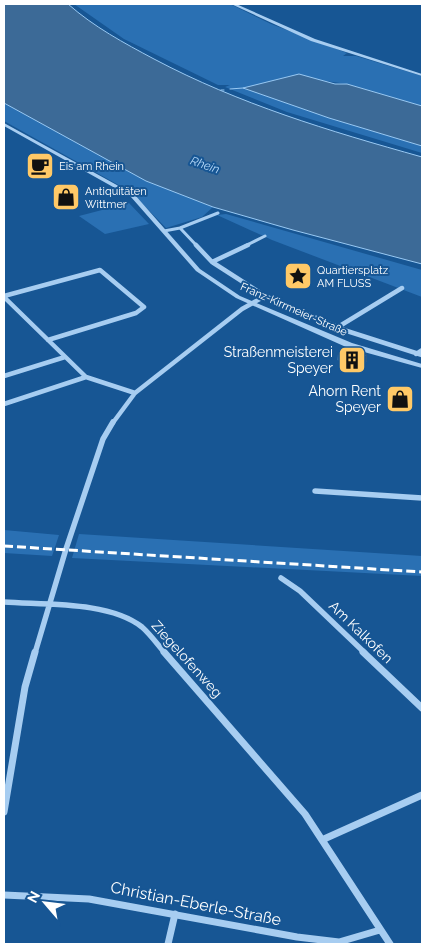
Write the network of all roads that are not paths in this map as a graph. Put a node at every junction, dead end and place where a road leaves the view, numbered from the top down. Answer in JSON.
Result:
{"nodes":[{"id":1,"x":233,"y":4,"type":"edge"},
{"id":2,"x":422,"y":75,"type":"edge"},
{"id":3,"x":4,"y":124,"type":"edge"},
{"id":4,"x":218,"y":213,"type":"dead end"},
{"id":5,"x":180,"y":228,"type":"junction"},
{"id":6,"x":164,"y":231,"type":"junction"},
{"id":7,"x":265,"y":236,"type":"dead end"},
{"id":8,"x":212,"y":262,"type":"junction"},
{"id":9,"x":402,"y":288,"type":"dead end"},
{"id":10,"x":4,"y":296,"type":"edge"},
{"id":11,"x":265,"y":296,"type":"junction"},
{"id":12,"x":6,"y":303,"type":"edge"},
{"id":13,"x":251,"y":304,"type":"junction"},
{"id":14,"x":338,"y":327,"type":"junction"},
{"id":15,"x":48,"y":340,"type":"junction"},
{"id":16,"x":422,"y":350,"type":"edge"},
{"id":17,"x":416,"y":354,"type":"junction"},
{"id":18,"x":422,"y":356,"type":"edge"},
{"id":19,"x":65,"y":357,"type":"junction"},
{"id":20,"x":422,"y":366,"type":"edge"},
{"id":21,"x":4,"y":376,"type":"edge"},
{"id":22,"x":86,"y":377,"type":"junction"},
{"id":23,"x":135,"y":393,"type":"junction"},
{"id":24,"x":4,"y":404,"type":"edge"},
{"id":25,"x":315,"y":491,"type":"dead end"},
{"id":26,"x":422,"y":498,"type":"edge"},
{"id":27,"x":281,"y":578,"type":"dead end"},
{"id":28,"x":4,"y":602,"type":"edge"},
{"id":29,"x":49,"y":606,"type":"junction"},
{"id":30,"x":422,"y":708,"type":"edge"},
{"id":31,"x":422,"y":795,"type":"edge"},
{"id":32,"x":4,"y":812,"type":"edge"},
{"id":33,"x":324,"y":840,"type":"junction"},
{"id":34,"x":4,"y":894,"type":"edge"},
{"id":35,"x":175,"y":914,"type":"junction"},
{"id":36,"x":380,"y":930,"type":"junction"},
{"id":37,"x":168,"y":944,"type":"edge"},
{"id":38,"x":390,"y":944,"type":"edge"}],
"edges":[{"from":1,"to":2,"type":"street"},
{"from":3,"to":6,"type":"street","name":"Franz-Kirrmeier-Straße"},
{"from":4,"to":5,"type":"street"},
{"from":5,"to":6,"type":"street"},
{"from":5,"to":8,"type":"street"},
{"from":6,"to":13,"type":"street","name":"Franz-Kirrmeier-Straße"},
{"from":7,"to":8,"type":"street"},
{"from":8,"to":11,"type":"street"},
{"from":9,"to":14,"type":"street"},
{"from":10,"to":12,"type":"street"},
{"from":10,"to":15,"type":"street"},
{"from":11,"to":13,"type":"street"},
{"from":11,"to":14,"type":"street"},
{"from":12,"to":15,"type":"street"},
{"from":13,"to":20,"type":"street","name":"Franz-Kirrmeier-Straße"},
{"from":13,"to":23,"type":"street"},
{"from":14,"to":17,"type":"street"},
{"from":15,"to":19,"type":"street"},
{"from":16,"to":17,"type":"street"},
{"from":17,"to":18,"type":"street"},
{"from":19,"to":21,"type":"street"},
{"from":19,"to":22,"type":"street"},
{"from":22,"to":23,"type":"street"},
{"from":22,"to":24,"type":"street"},
{"from":23,"to":29,"type":"street"},
{"from":25,"to":26,"type":"street"},
{"from":27,"to":30,"type":"street","name":"Am Kalkofen"},
{"from":28,"to":29,"type":"street","name":"Ziegelofenweg"},
{"from":29,"to":32,"type":"street"},
{"from":29,"to":33,"type":"street","name":"Ziegelofenweg"},
{"from":31,"to":33,"type":"street"},
{"from":33,"to":36,"type":"street","name":"Ziegelofenweg"},
{"from":34,"to":35,"type":"street","name":"Christian-Eberle-Straße"},
{"from":35,"to":36,"type":"street","name":"Christian-Eberle-Straße"},
{"from":35,"to":37,"type":"street"},
{"from":36,"to":38,"type":"street","name":"Ziegelofenweg"}]}
